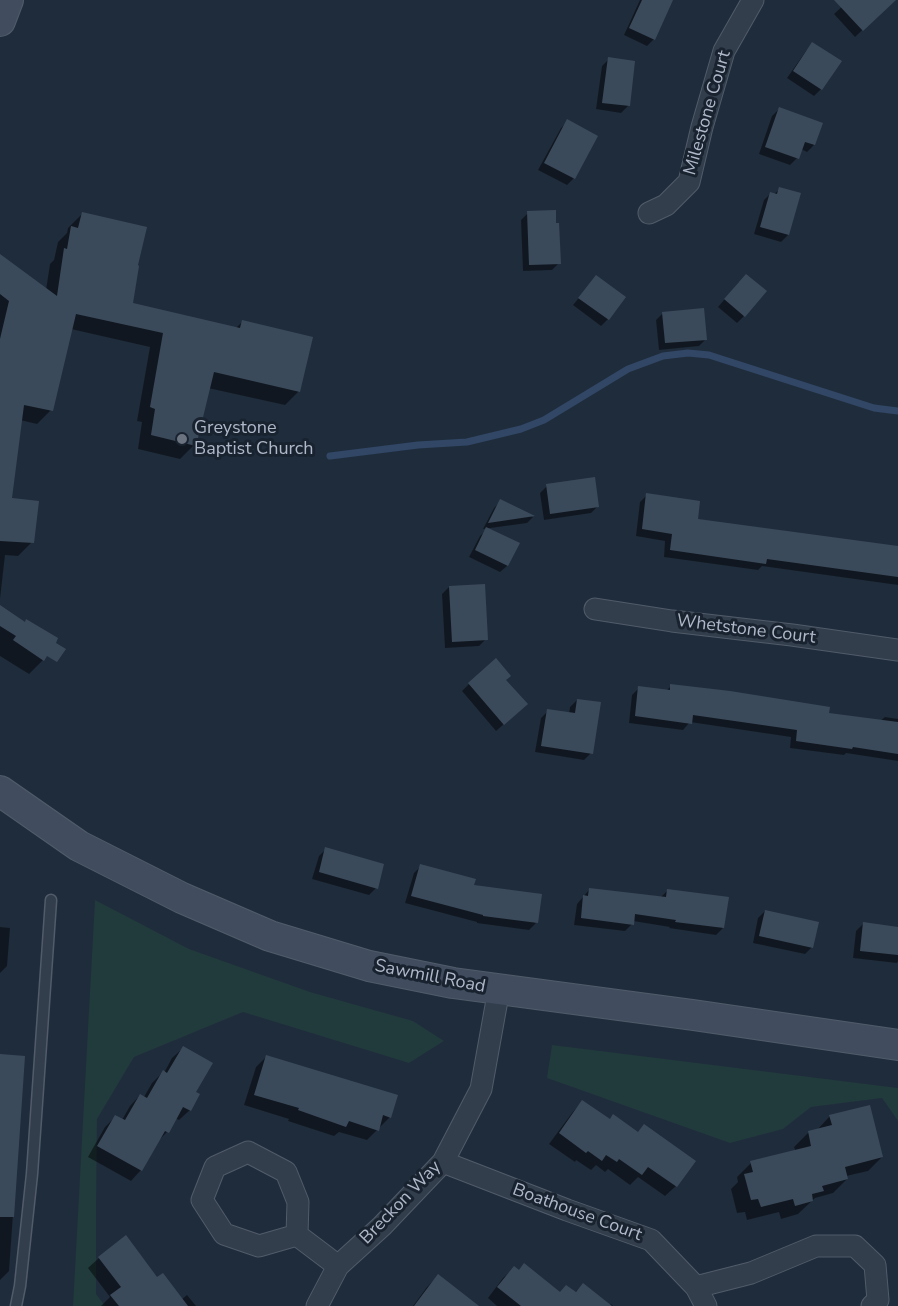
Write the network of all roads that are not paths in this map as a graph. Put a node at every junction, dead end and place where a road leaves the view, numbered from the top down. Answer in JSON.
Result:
{"nodes":[{"id":1,"x":8,"y":0,"type":"edge"},
{"id":2,"x":753,"y":0,"type":"edge"},
{"id":3,"x":0,"y":21,"type":"edge"},
{"id":4,"x":649,"y":213,"type":"dead end"},
{"id":5,"x":595,"y":609,"type":"dead end"},
{"id":6,"x":898,"y":650,"type":"edge"},
{"id":7,"x":0,"y":791,"type":"edge"},
{"id":8,"x":51,"y":900,"type":"dead end"},
{"id":9,"x":499,"y":989,"type":"junction"},
{"id":10,"x":898,"y":1045,"type":"edge"},
{"id":11,"x":442,"y":1162,"type":"junction"},
{"id":12,"x":297,"y":1236,"type":"junction"},
{"id":13,"x":338,"y":1266,"type":"junction"},
{"id":14,"x":701,"y":1297,"type":"edge"},
{"id":15,"x":16,"y":1306,"type":"edge"},
{"id":16,"x":317,"y":1306,"type":"edge"},
{"id":17,"x":872,"y":1306,"type":"edge"}],
"edges":[{"from":1,"to":3,"type":"street"},
{"from":2,"to":4,"type":"street","name":"Milestone Court"},
{"from":5,"to":6,"type":"street","name":"Whetstone Court"},
{"from":7,"to":9,"type":"street","name":"Sawmill Road"},
{"from":8,"to":15,"type":"lane"},
{"from":9,"to":10,"type":"street","name":"Sawmill Road"},
{"from":9,"to":11,"type":"street","name":"Breckon Way"},
{"from":11,"to":13,"type":"street","name":"Breckon Way"},
{"from":11,"to":14,"type":"street","name":"Boathouse Court"},
{"from":12,"to":12,"type":"street"},
{"from":12,"to":13,"type":"street"},
{"from":13,"to":16,"type":"street","name":"Breckon Way"},
{"from":14,"to":17,"type":"street","name":"Boathouse Court"}]}
